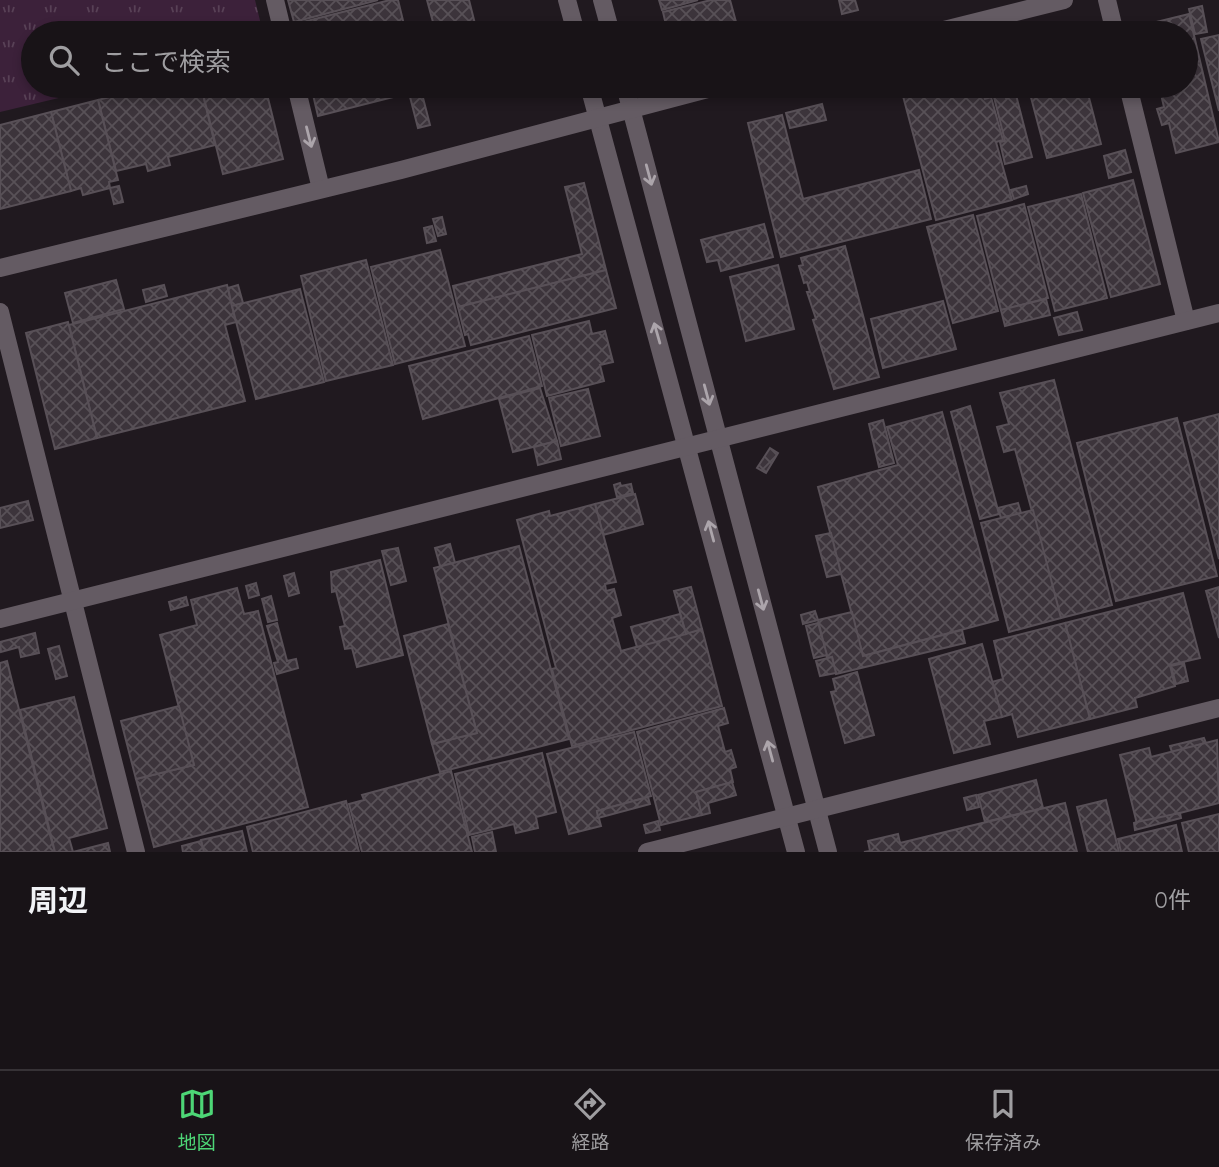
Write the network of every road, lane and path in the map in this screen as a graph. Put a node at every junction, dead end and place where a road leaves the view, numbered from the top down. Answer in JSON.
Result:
{"nodes":[{"id":1,"x":275,"y":0,"type":"edge"},
{"id":2,"x":567,"y":0,"type":"edge"},
{"id":3,"x":602,"y":0,"type":"edge"},
{"id":4,"x":1064,"y":0,"type":"edge"},
{"id":5,"x":1107,"y":0,"type":"edge"},
{"id":6,"x":280,"y":21,"type":"edge"},
{"id":7,"x":573,"y":21,"type":"edge"},
{"id":8,"x":608,"y":21,"type":"edge"},
{"id":9,"x":980,"y":21,"type":"edge"},
{"id":10,"x":1112,"y":21,"type":"edge"},
{"id":11,"x":299,"y":98,"type":"edge"},
{"id":12,"x":592,"y":98,"type":"edge"},
{"id":13,"x":628,"y":98,"type":"edge"},
{"id":14,"x":673,"y":98,"type":"edge"},
{"id":15,"x":1131,"y":98,"type":"edge"},
{"id":16,"x":631,"y":109,"type":"junction"},
{"id":17,"x":598,"y":118,"type":"junction"},
{"id":18,"x":321,"y":189,"type":"junction"},
{"id":19,"x":0,"y":268,"type":"edge"},
{"id":20,"x":0,"y":312,"type":"edge"},
{"id":21,"x":1219,"y":313,"type":"edge"},
{"id":22,"x":1186,"y":321,"type":"junction"},
{"id":23,"x":718,"y":439,"type":"junction"},
{"id":24,"x":689,"y":446,"type":"junction"},
{"id":25,"x":73,"y":601,"type":"junction"},
{"id":26,"x":0,"y":619,"type":"edge"},
{"id":27,"x":1219,"y":708,"type":"edge"},
{"id":28,"x":816,"y":809,"type":"junction"},
{"id":29,"x":787,"y":817,"type":"junction"},
{"id":30,"x":136,"y":852,"type":"edge"},
{"id":31,"x":647,"y":852,"type":"edge"},
{"id":32,"x":796,"y":852,"type":"edge"},
{"id":33,"x":828,"y":852,"type":"edge"}],
"edges":[{"from":1,"to":6,"type":"street"},
{"from":2,"to":7,"type":"street"},
{"from":3,"to":8,"type":"street"},
{"from":4,"to":9,"type":"street"},
{"from":5,"to":10,"type":"street"},
{"from":11,"to":18,"type":"street","one_way":true},
{"from":12,"to":17,"type":"street"},
{"from":13,"to":16,"type":"street"},
{"from":14,"to":16,"type":"street"},
{"from":15,"to":22,"type":"street"},
{"from":16,"to":17,"type":"street"},
{"from":16,"to":23,"type":"street","one_way":true},
{"from":17,"to":18,"type":"street"},
{"from":24,"to":17,"type":"street","one_way":true},
{"from":18,"to":19,"type":"street"},
{"from":20,"to":25,"type":"street"},
{"from":21,"to":22,"type":"street"},
{"from":22,"to":23,"type":"street"},
{"from":23,"to":24,"type":"street"},
{"from":23,"to":28,"type":"street","one_way":true},
{"from":24,"to":25,"type":"street"},
{"from":29,"to":24,"type":"street","one_way":true},
{"from":25,"to":26,"type":"street"},
{"from":25,"to":30,"type":"street"},
{"from":27,"to":28,"type":"street"},
{"from":28,"to":29,"type":"street"},
{"from":28,"to":33,"type":"street"},
{"from":29,"to":31,"type":"street"},
{"from":29,"to":32,"type":"street"}]}
